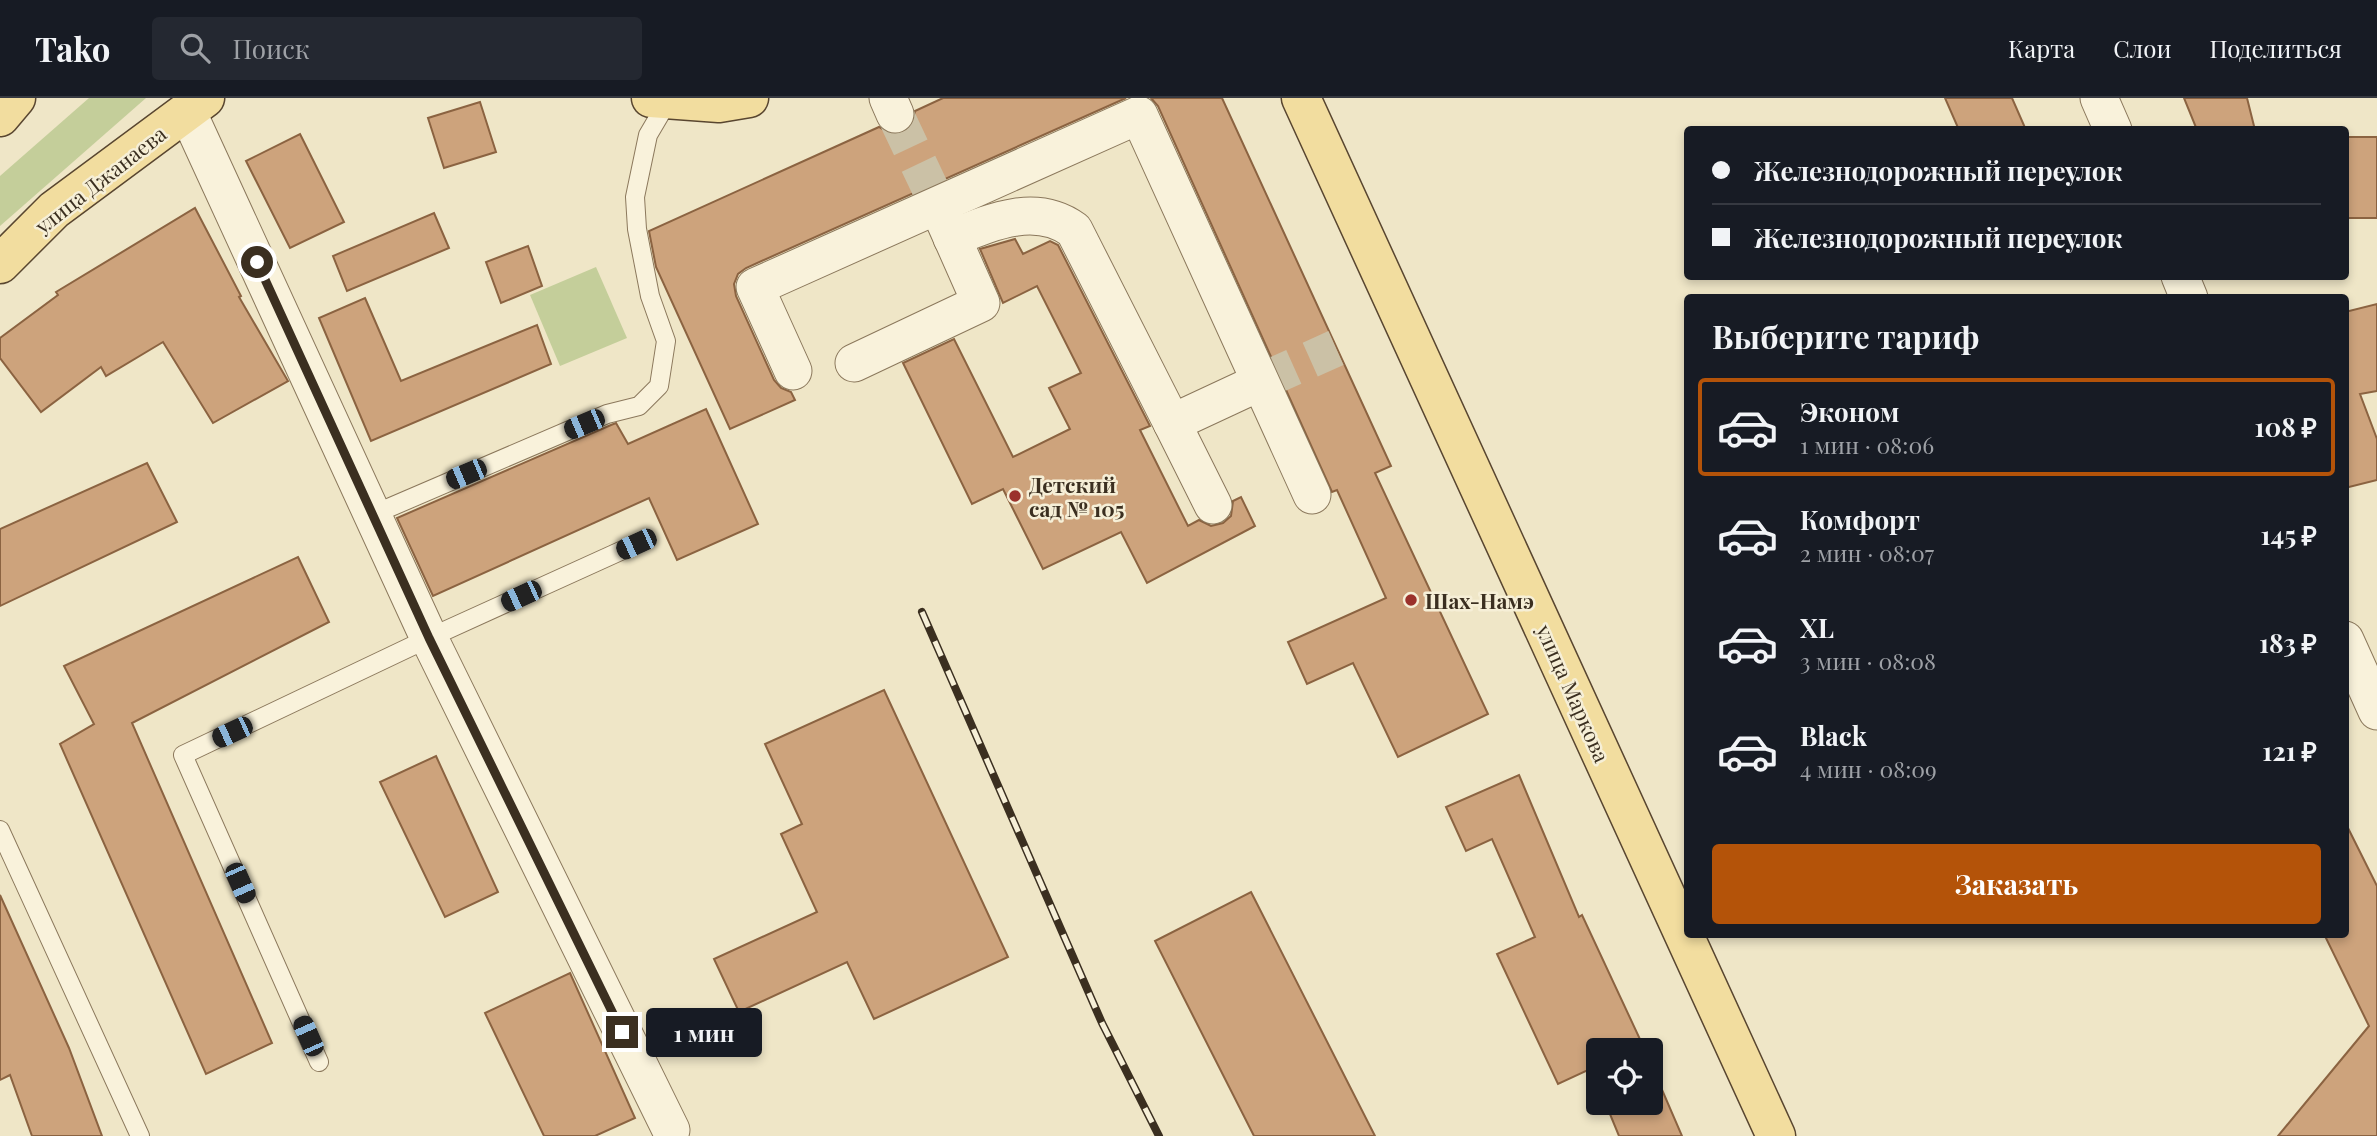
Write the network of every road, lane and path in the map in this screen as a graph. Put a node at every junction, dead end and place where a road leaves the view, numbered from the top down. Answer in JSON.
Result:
{"nodes":[{"id":1,"x":16,"y":98,"type":"edge"},
{"id":2,"x":749,"y":98,"type":"edge"},
{"id":3,"x":1301,"y":98,"type":"edge"},
{"id":4,"x":2099,"y":98,"type":"edge"},
{"id":5,"x":659,"y":99,"type":"edge"},
{"id":6,"x":196,"y":105,"type":"edge"},
{"id":7,"x":0,"y":117,"type":"edge"},
{"id":8,"x":2111,"y":126,"type":"edge"},
{"id":9,"x":945,"y":222,"type":"junction"},
{"id":10,"x":0,"y":264,"type":"edge"},
{"id":11,"x":854,"y":363,"type":"dead end"},
{"id":12,"x":793,"y":371,"type":"dead end"},
{"id":13,"x":1260,"y":382,"type":"junction"},
{"id":14,"x":1172,"y":424,"type":"junction"},
{"id":15,"x":1312,"y":495,"type":"dead end"},
{"id":16,"x":1213,"y":506,"type":"dead end"},
{"id":17,"x":373,"y":515,"type":"junction"},
{"id":18,"x":636,"y":544,"type":"dead end"},
{"id":19,"x":429,"y":638,"type":"junction"},
{"id":20,"x":2349,"y":649,"type":"edge"},
{"id":21,"x":2377,"y":710,"type":"edge"},
{"id":22,"x":0,"y":830,"type":"edge"},
{"id":23,"x":1684,"y":935,"type":"edge"},
{"id":24,"x":1685,"y":938,"type":"edge"},
{"id":25,"x":319,"y":1062,"type":"dead end"},
{"id":26,"x":671,"y":1130,"type":"dead end"},
{"id":27,"x":140,"y":1136,"type":"edge"},
{"id":28,"x":1776,"y":1136,"type":"edge"}],
"edges":[{"from":1,"to":7,"type":"main road"},
{"from":2,"to":5,"type":"main road"},
{"from":3,"to":23,"type":"main road","name":"улица Маркова"},
{"from":4,"to":8,"type":"street"},
{"from":5,"to":17,"type":"lane"},
{"from":6,"to":10,"type":"main road","name":"улица Джанаева"},
{"from":6,"to":17,"type":"street"},
{"from":9,"to":11,"type":"street"},
{"from":9,"to":12,"type":"street"},
{"from":9,"to":13,"type":"street"},
{"from":9,"to":14,"type":"street"},
{"from":13,"to":14,"type":"street"},
{"from":13,"to":15,"type":"street"},
{"from":14,"to":16,"type":"street"},
{"from":17,"to":19,"type":"street"},
{"from":18,"to":19,"type":"lane"},
{"from":19,"to":25,"type":"lane"},
{"from":19,"to":26,"type":"street"},
{"from":20,"to":21,"type":"street"},
{"from":22,"to":27,"type":"lane"},
{"from":24,"to":28,"type":"main road","name":"улица Маркова"}]}
